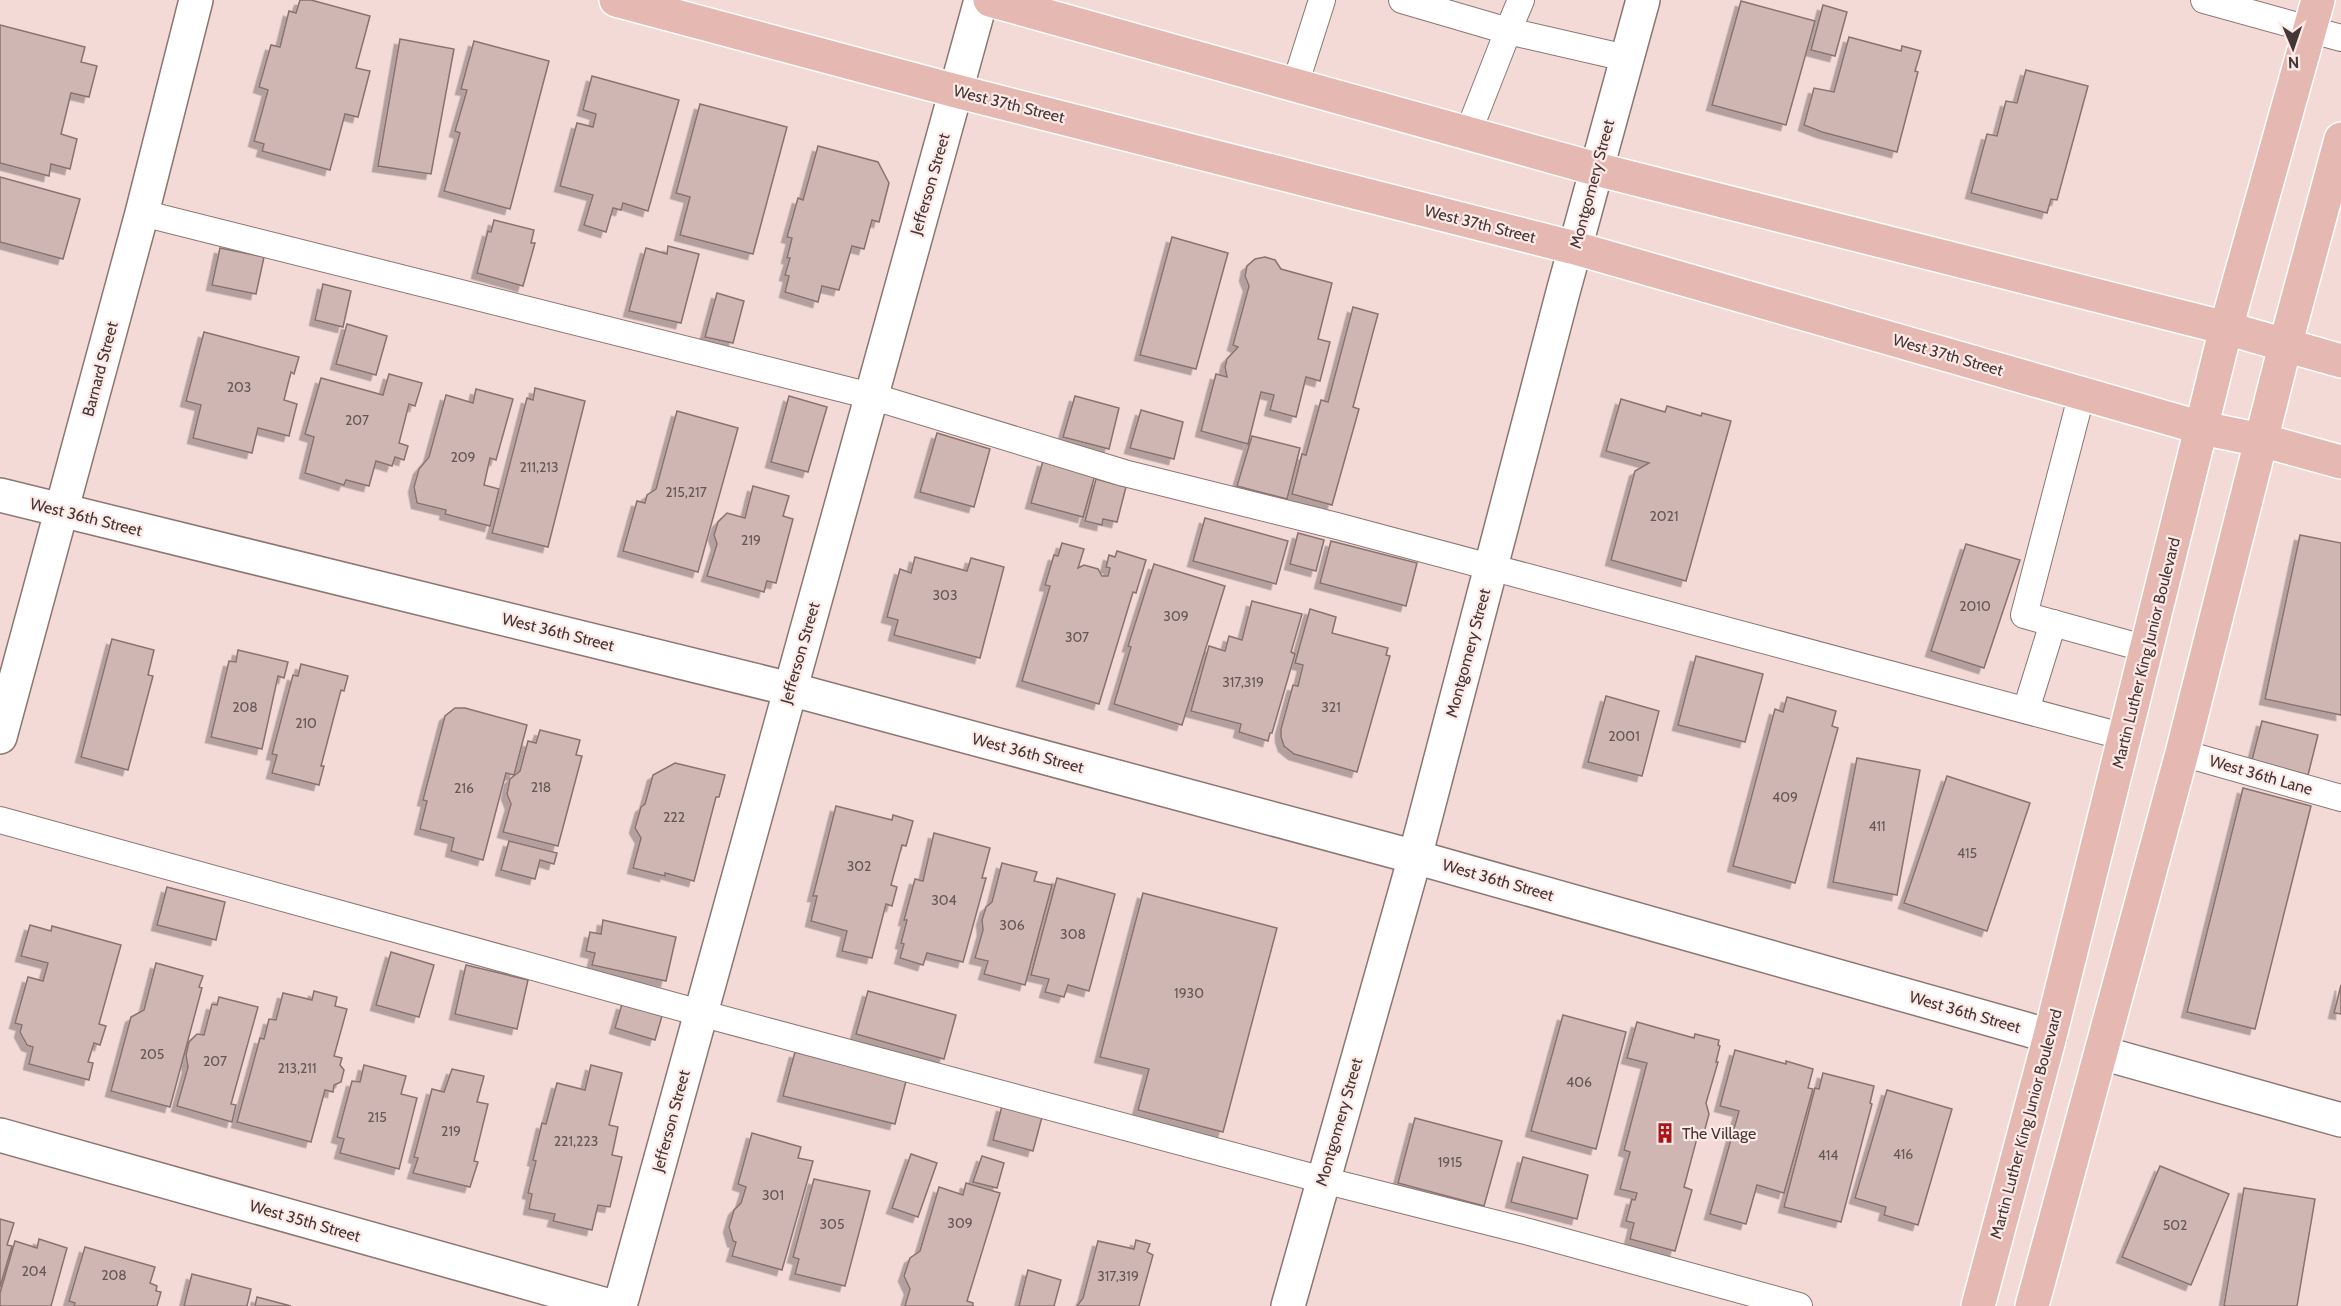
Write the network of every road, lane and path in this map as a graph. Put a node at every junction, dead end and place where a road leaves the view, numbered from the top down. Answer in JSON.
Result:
{"nodes":[{"id":1,"x":196,"y":0,"type":"edge"},
{"id":2,"x":616,"y":0,"type":"edge"},
{"id":3,"x":981,"y":0,"type":"edge"},
{"id":4,"x":990,"y":0,"type":"edge"},
{"id":5,"x":1322,"y":0,"type":"edge"},
{"id":6,"x":1402,"y":0,"type":"edge"},
{"id":7,"x":1521,"y":0,"type":"edge"},
{"id":8,"x":1644,"y":0,"type":"edge"},
{"id":9,"x":2204,"y":0,"type":"edge"},
{"id":10,"x":2314,"y":14,"type":"edge"},
{"id":11,"x":1508,"y":31,"type":"junction"},
{"id":12,"x":2341,"y":38,"type":"edge"},
{"id":13,"x":1626,"y":58,"type":"junction"},
{"id":14,"x":1295,"y":85,"type":"junction"},
{"id":15,"x":956,"y":91,"type":"junction"},
{"id":16,"x":1468,"y":133,"type":"junction"},
{"id":17,"x":2341,"y":139,"type":"edge"},
{"id":18,"x":1596,"y":169,"type":"junction"},
{"id":19,"x":142,"y":213,"type":"junction"},
{"id":20,"x":1575,"y":248,"type":"junction"},
{"id":21,"x":2226,"y":328,"type":"junction"},
{"id":22,"x":2286,"y":345,"type":"junction"},
{"id":23,"x":2341,"y":361,"type":"edge"},
{"id":24,"x":2082,"y":393,"type":"junction"},
{"id":25,"x":871,"y":396,"type":"junction"},
{"id":26,"x":2202,"y":428,"type":"junction"},
{"id":27,"x":2261,"y":440,"type":"junction"},
{"id":28,"x":2341,"y":462,"type":"edge"},
{"id":29,"x":0,"y":495,"type":"edge"},
{"id":30,"x":62,"y":511,"type":"junction"},
{"id":31,"x":1490,"y":568,"type":"junction"},
{"id":32,"x":2053,"y":623,"type":"junction"},
{"id":33,"x":2146,"y":649,"type":"junction"},
{"id":34,"x":790,"y":688,"type":"junction"},
{"id":35,"x":2026,"y":710,"type":"junction"},
{"id":36,"x":2125,"y":737,"type":"junction"},
{"id":37,"x":0,"y":738,"type":"edge"},
{"id":38,"x":2182,"y":753,"type":"junction"},
{"id":39,"x":2341,"y":798,"type":"edge"},
{"id":40,"x":0,"y":820,"type":"edge"},
{"id":41,"x":1415,"y":857,"type":"junction"},
{"id":42,"x":700,"y":1013,"type":"junction"},
{"id":43,"x":2050,"y":1036,"type":"junction"},
{"id":44,"x":2102,"y":1053,"type":"junction"},
{"id":45,"x":2341,"y":1120,"type":"edge"},
{"id":46,"x":0,"y":1135,"type":"edge"},
{"id":47,"x":1323,"y":1180,"type":"junction"},
{"id":48,"x":610,"y":1306,"type":"edge"},
{"id":49,"x":620,"y":1306,"type":"edge"},
{"id":50,"x":1288,"y":1306,"type":"edge"},
{"id":51,"x":1800,"y":1306,"type":"edge"},
{"id":52,"x":1978,"y":1306,"type":"edge"},
{"id":53,"x":2032,"y":1306,"type":"edge"}],
"edges":[{"from":1,"to":19,"type":"street","name":"Barnard Street"},
{"from":2,"to":15,"type":"main road","name":"West 37th Street"},
{"from":3,"to":15,"type":"street","name":"Jefferson Street"},
{"from":4,"to":14,"type":"main road"},
{"from":5,"to":14,"type":"lane"},
{"from":6,"to":11,"type":"lane"},
{"from":7,"to":11,"type":"lane"},
{"from":8,"to":13,"type":"street","name":"Montgomery Street"},
{"from":9,"to":10,"type":"lane"},
{"from":10,"to":12,"type":"lane"},
{"from":10,"to":21,"type":"main road","name":"Martin Luther King Junior Boulevard"},
{"from":11,"to":13,"type":"lane"},
{"from":11,"to":16,"type":"lane"},
{"from":13,"to":18,"type":"street","name":"Montgomery Street"},
{"from":14,"to":16,"type":"main road"},
{"from":15,"to":20,"type":"main road","name":"West 37th Street"},
{"from":15,"to":25,"type":"street","name":"Jefferson Street"},
{"from":16,"to":18,"type":"main road"},
{"from":17,"to":22,"type":"main road"},
{"from":18,"to":20,"type":"street","name":"Montgomery Street"},
{"from":18,"to":21,"type":"main road"},
{"from":19,"to":25,"type":"lane"},
{"from":19,"to":30,"type":"street","name":"Barnard Street"},
{"from":20,"to":24,"type":"main road","name":"West 37th Street"},
{"from":20,"to":31,"type":"street","name":"Montgomery Street"},
{"from":21,"to":22,"type":"main road"},
{"from":21,"to":26,"type":"main road","name":"Martin Luther King Junior Boulevard"},
{"from":22,"to":23,"type":"main road"},
{"from":22,"to":27,"type":"main road"},
{"from":24,"to":26,"type":"main road","name":"West 37th Street"},
{"from":24,"to":32,"type":"lane"},
{"from":25,"to":31,"type":"lane"},
{"from":25,"to":34,"type":"street","name":"Jefferson Street"},
{"from":26,"to":27,"type":"main road","name":"West 37th Street"},
{"from":26,"to":33,"type":"main road","name":"Martin Luther King Junior Boulevard"},
{"from":27,"to":28,"type":"main road","name":"West 37th Street"},
{"from":27,"to":38,"type":"main road"},
{"from":29,"to":30,"type":"street","name":"West 36th Street"},
{"from":30,"to":34,"type":"street","name":"West 36th Street"},
{"from":30,"to":37,"type":"street","name":"Barnard Street"},
{"from":31,"to":35,"type":"lane"},
{"from":31,"to":41,"type":"street","name":"Montgomery Street"},
{"from":32,"to":33,"type":"lane"},
{"from":32,"to":35,"type":"lane"},
{"from":33,"to":36,"type":"main road","name":"Martin Luther King Junior Boulevard"},
{"from":34,"to":41,"type":"street","name":"West 36th Street"},
{"from":34,"to":42,"type":"street","name":"Jefferson Street"},
{"from":35,"to":36,"type":"lane"},
{"from":36,"to":43,"type":"main road","name":"Martin Luther King Junior Boulevard"},
{"from":38,"to":39,"type":"lane","name":"West 36th Lane"},
{"from":38,"to":44,"type":"main road"},
{"from":40,"to":42,"type":"lane"},
{"from":41,"to":43,"type":"street","name":"West 36th Street"},
{"from":41,"to":47,"type":"street","name":"Montgomery Street"},
{"from":42,"to":47,"type":"lane"},
{"from":42,"to":49,"type":"street","name":"Jefferson Street"},
{"from":43,"to":52,"type":"main road","name":"Martin Luther King Junior Boulevard"},
{"from":44,"to":45,"type":"street"},
{"from":44,"to":53,"type":"main road"},
{"from":46,"to":48,"type":"street","name":"West 35th Street"},
{"from":47,"to":50,"type":"street","name":"Montgomery Street"},
{"from":47,"to":51,"type":"lane"}]}
